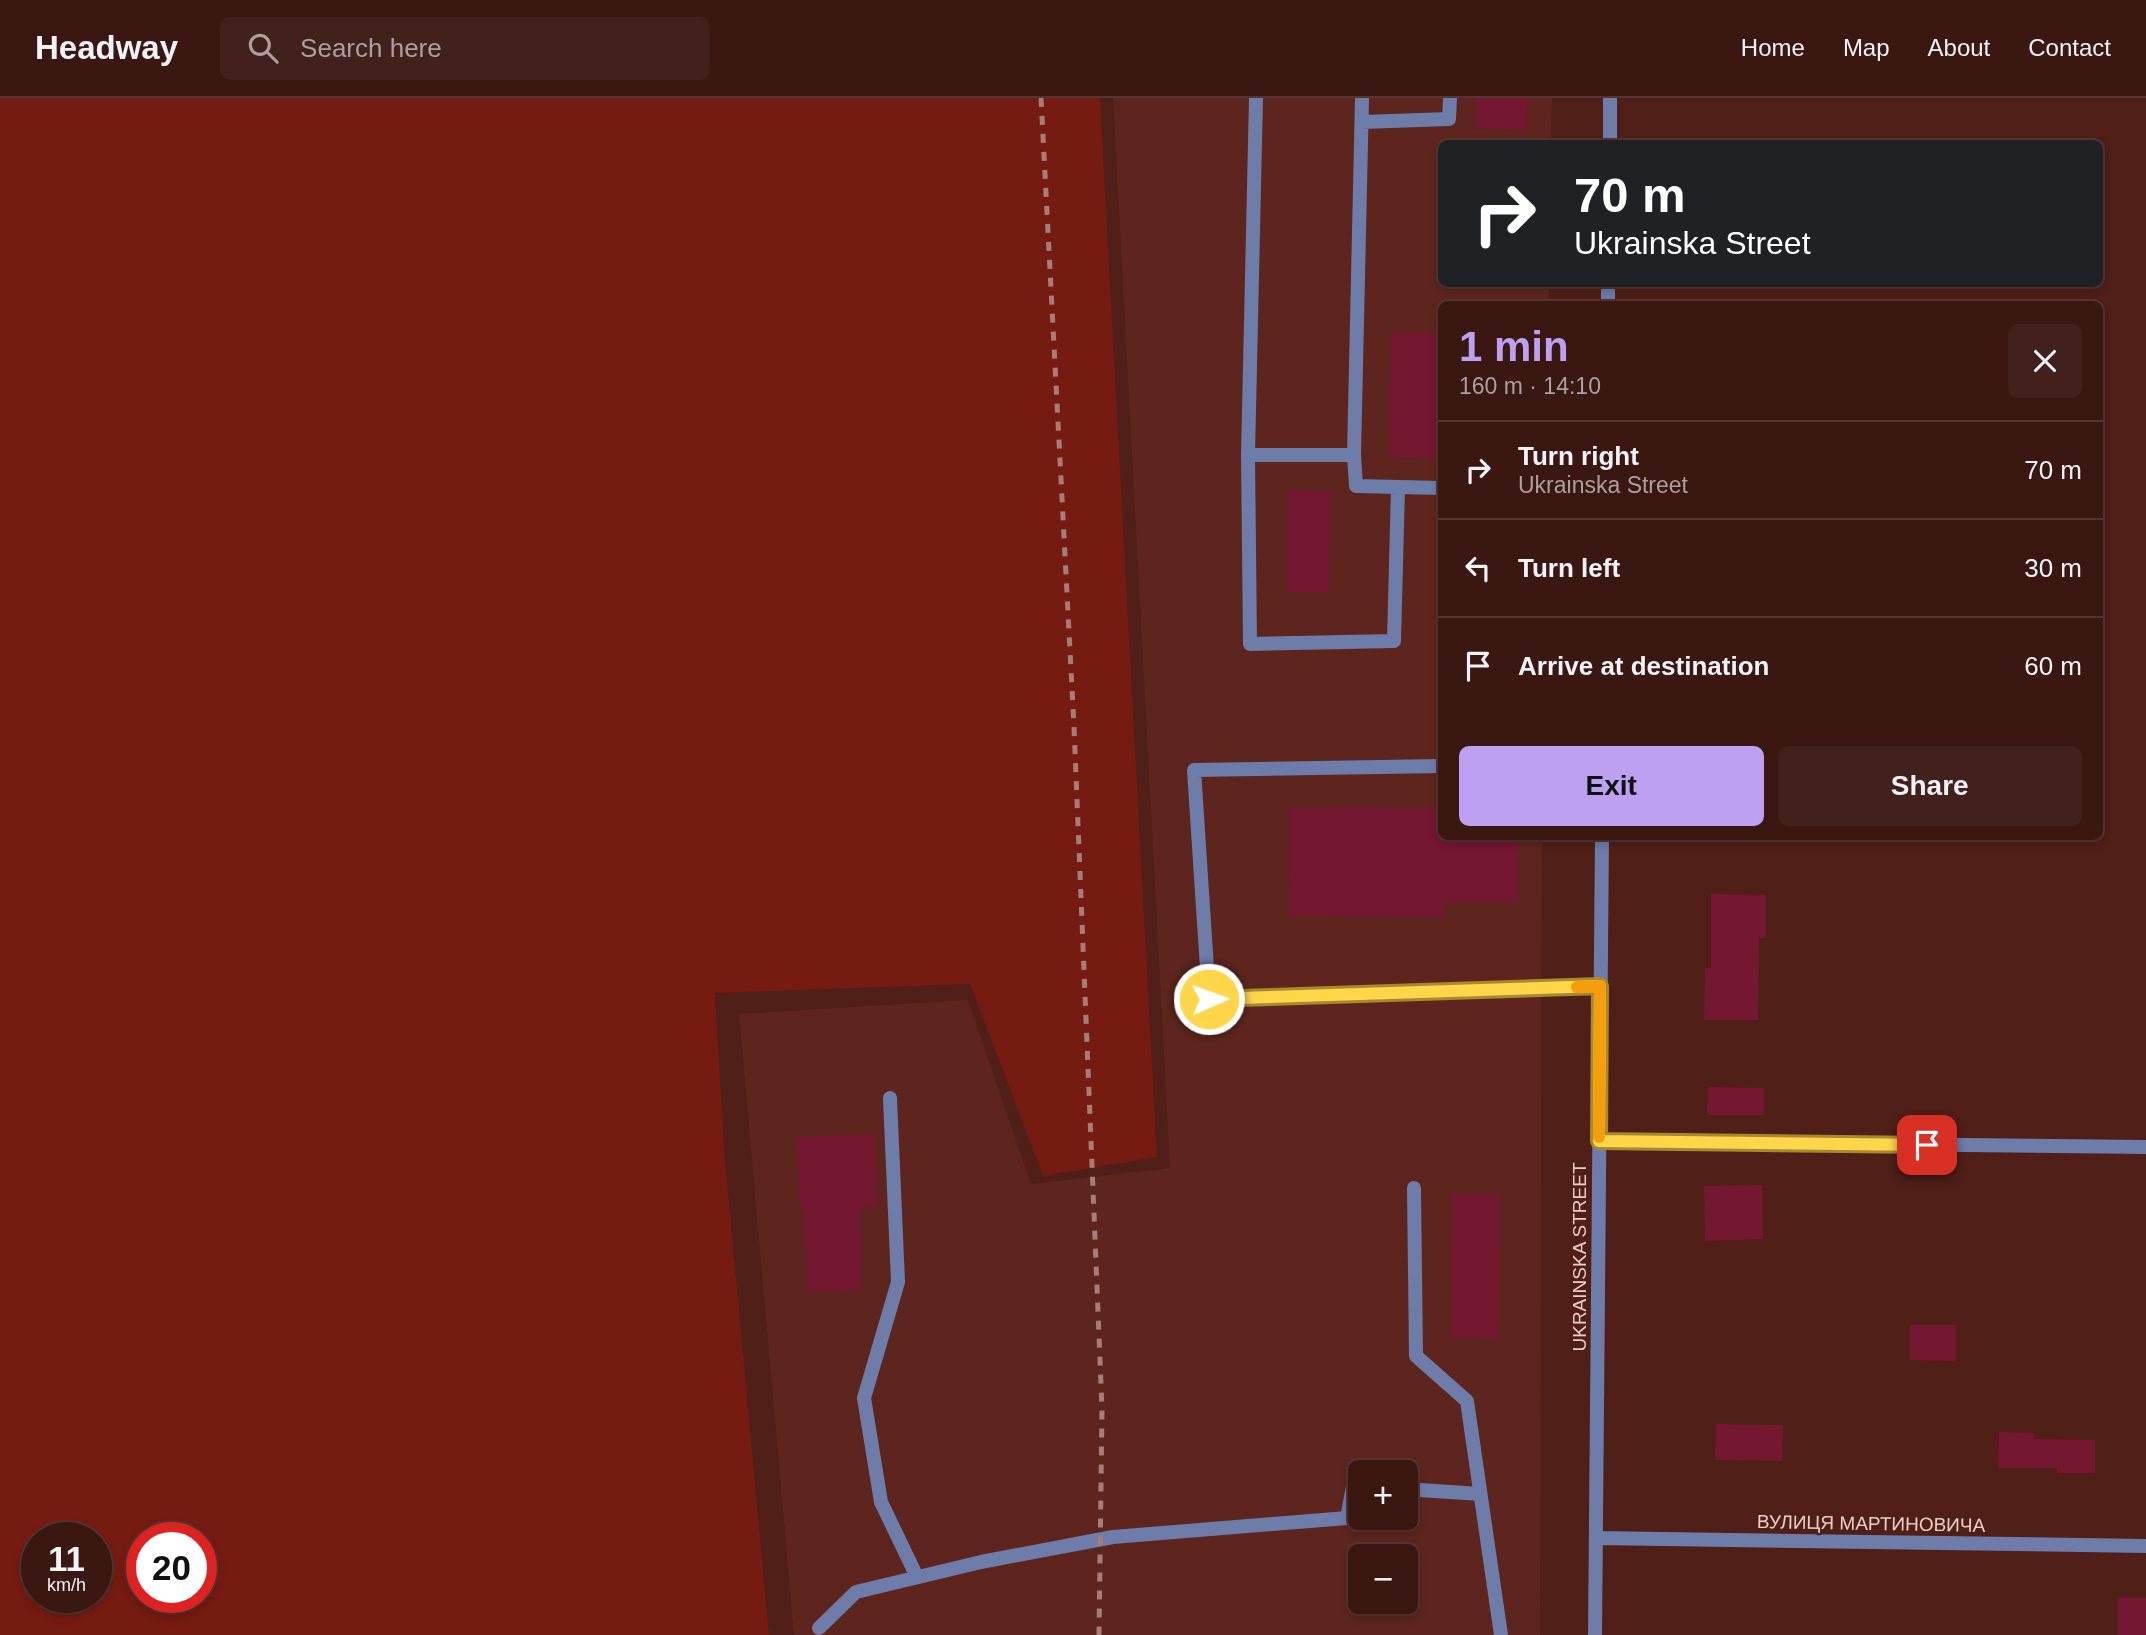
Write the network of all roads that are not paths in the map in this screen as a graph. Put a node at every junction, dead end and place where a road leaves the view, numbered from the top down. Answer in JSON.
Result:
{"nodes":[{"id":1,"x":1256,"y":98,"type":"edge"},
{"id":2,"x":1362,"y":98,"type":"edge"},
{"id":3,"x":1450,"y":98,"type":"edge"},
{"id":4,"x":1610,"y":98,"type":"edge"},
{"id":5,"x":1362,"y":122,"type":"junction"},
{"id":6,"x":1610,"y":140,"type":"edge"},
{"id":7,"x":1248,"y":455,"type":"junction"},
{"id":8,"x":1354,"y":455,"type":"junction"},
{"id":9,"x":1398,"y":487,"type":"junction"},
{"id":10,"x":1438,"y":488,"type":"edge"},
{"id":11,"x":1438,"y":765,"type":"edge"},
{"id":12,"x":1602,"y":840,"type":"edge"},
{"id":13,"x":1600,"y":986,"type":"junction"},
{"id":14,"x":890,"y":1098,"type":"dead end"},
{"id":15,"x":1599,"y":1141,"type":"junction"},
{"id":16,"x":2146,"y":1147,"type":"edge"},
{"id":17,"x":1414,"y":1188,"type":"dead end"},
{"id":18,"x":1418,"y":1490,"type":"edge"},
{"id":19,"x":1480,"y":1494,"type":"junction"},
{"id":20,"x":1348,"y":1513,"type":"edge"},
{"id":21,"x":1596,"y":1538,"type":"junction"},
{"id":22,"x":2146,"y":1546,"type":"edge"},
{"id":23,"x":917,"y":1577,"type":"junction"},
{"id":24,"x":819,"y":1628,"type":"dead end"},
{"id":25,"x":1501,"y":1635,"type":"edge"},
{"id":26,"x":1595,"y":1635,"type":"edge"}],
"edges":[{"from":1,"to":7,"type":"street"},
{"from":2,"to":5,"type":"street"},
{"from":3,"to":5,"type":"street"},
{"from":4,"to":6,"type":"street"},
{"from":5,"to":8,"type":"street"},
{"from":7,"to":8,"type":"street"},
{"from":7,"to":9,"type":"street"},
{"from":8,"to":9,"type":"street"},
{"from":9,"to":10,"type":"street"},
{"from":11,"to":13,"type":"street"},
{"from":12,"to":13,"type":"street","name":"UKRAINSKA STREET"},
{"from":13,"to":15,"type":"street","name":"UKRAINSKA STREET"},
{"from":14,"to":23,"type":"street"},
{"from":15,"to":16,"type":"street"},
{"from":15,"to":21,"type":"street","name":"UKRAINSKA STREET"},
{"from":17,"to":19,"type":"street"},
{"from":18,"to":19,"type":"street"},
{"from":19,"to":25,"type":"street"},
{"from":20,"to":23,"type":"street"},
{"from":21,"to":22,"type":"street","name":"ВУЛИЦЯ МАРТИНОВИЧА"},
{"from":21,"to":26,"type":"street","name":"UKRAINSKA STREET"},
{"from":23,"to":24,"type":"street"}]}
